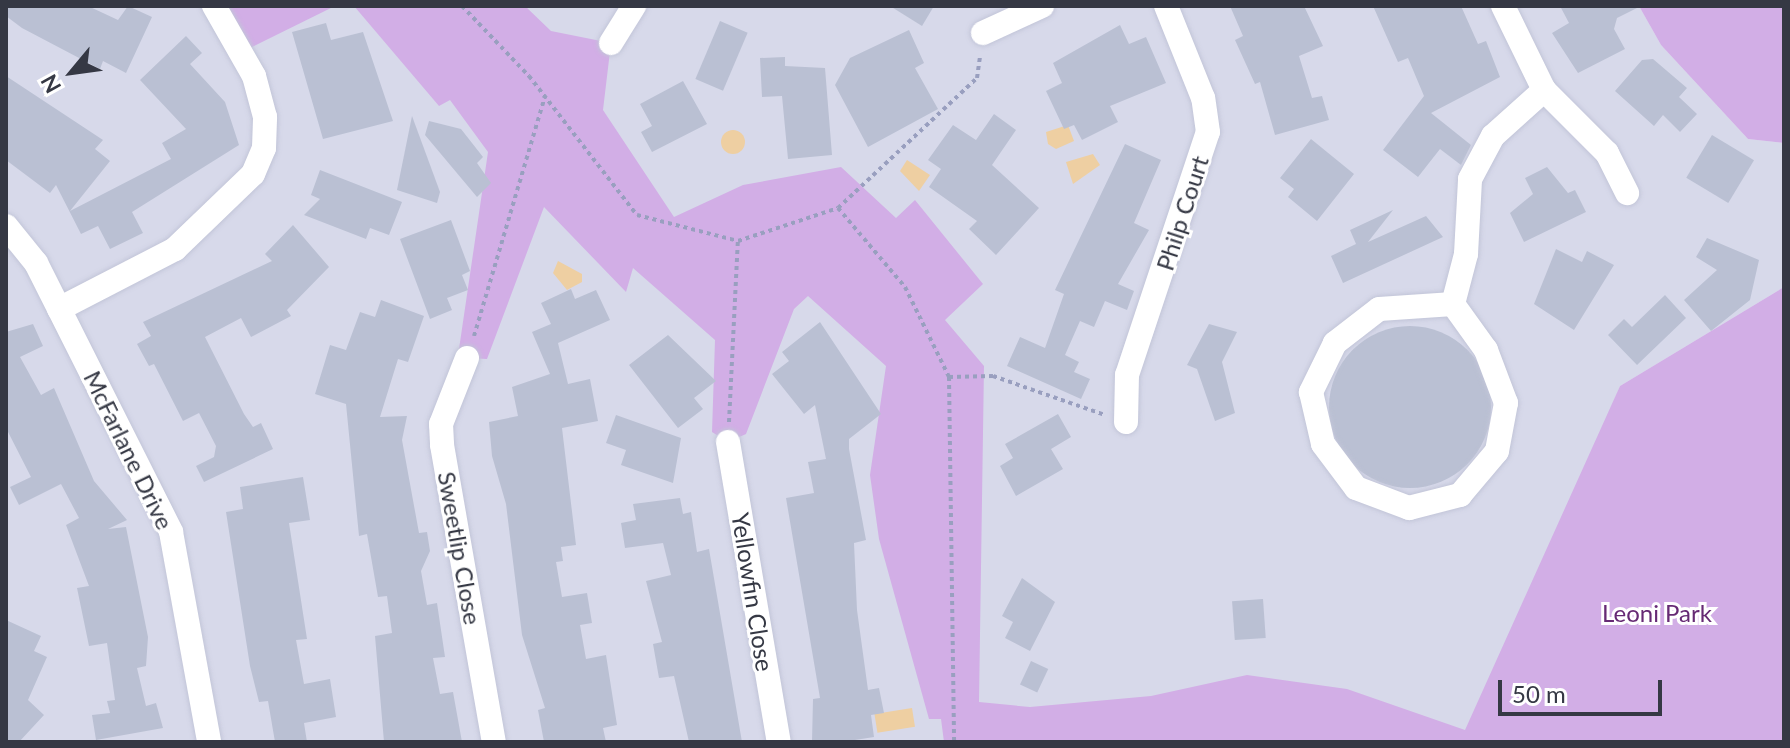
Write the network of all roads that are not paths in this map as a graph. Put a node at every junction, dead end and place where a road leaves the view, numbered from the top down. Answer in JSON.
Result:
{"nodes":[{"id":1,"x":214,"y":6,"type":"edge"},
{"id":2,"x":634,"y":6,"type":"edge"},
{"id":3,"x":1042,"y":6,"type":"edge"},
{"id":4,"x":1166,"y":6,"type":"edge"},
{"id":5,"x":1503,"y":6,"type":"edge"},
{"id":6,"x":983,"y":33,"type":"road end"},
{"id":7,"x":611,"y":43,"type":"dead end"},
{"id":8,"x":1544,"y":90,"type":"junction"},
{"id":9,"x":1627,"y":193,"type":"dead end"},
{"id":10,"x":6,"y":226,"type":"edge"},
{"id":11,"x":1453,"y":304,"type":"junction"},
{"id":12,"x":59,"y":309,"type":"junction"},
{"id":13,"x":467,"y":358,"type":"road end"},
{"id":14,"x":1126,"y":422,"type":"road end"},
{"id":15,"x":728,"y":442,"type":"road end"},
{"id":16,"x":209,"y":742,"type":"edge"},
{"id":17,"x":494,"y":742,"type":"edge"},
{"id":18,"x":779,"y":742,"type":"edge"}],
"edges":[{"from":1,"to":12,"type":"street"},
{"from":2,"to":7,"type":"street"},
{"from":3,"to":6,"type":"street"},
{"from":4,"to":14,"type":"street","name":"Philp Court"},
{"from":5,"to":8,"type":"street"},
{"from":8,"to":9,"type":"street"},
{"from":8,"to":11,"type":"street"},
{"from":10,"to":12,"type":"street","name":"McFarlane Drive"},
{"from":11,"to":11,"type":"street"},
{"from":12,"to":16,"type":"street","name":"McFarlane Drive"},
{"from":13,"to":17,"type":"street","name":"Sweetlip Close"},
{"from":15,"to":18,"type":"street","name":"Yellowfin Close"}]}
